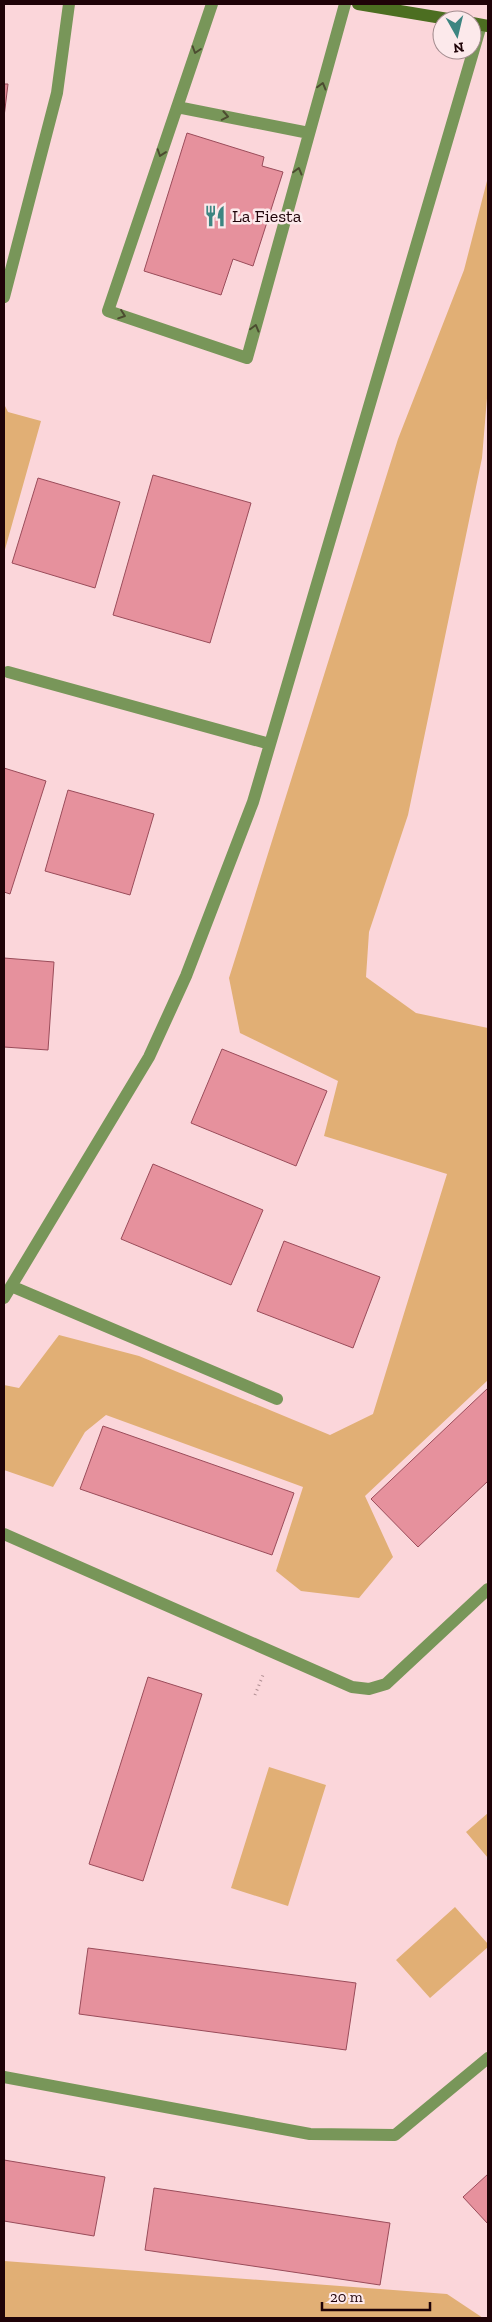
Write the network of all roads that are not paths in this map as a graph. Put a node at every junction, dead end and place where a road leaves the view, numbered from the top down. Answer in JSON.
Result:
{"nodes":[{"id":1,"x":69,"y":4,"type":"edge"},
{"id":2,"x":212,"y":4,"type":"edge"},
{"id":3,"x":344,"y":4,"type":"edge"},
{"id":4,"x":358,"y":4,"type":"edge"},
{"id":5,"x":432,"y":16,"type":"edge"},
{"id":6,"x":470,"y":60,"type":"edge"},
{"id":7,"x":177,"y":107,"type":"junction"},
{"id":8,"x":309,"y":132,"type":"junction"},
{"id":9,"x":4,"y":297,"type":"edge"},
{"id":10,"x":8,"y":672,"type":"dead end"},
{"id":11,"x":270,"y":744,"type":"junction"},
{"id":12,"x":11,"y":1286,"type":"junction"},
{"id":13,"x":4,"y":1298,"type":"edge"},
{"id":14,"x":277,"y":1400,"type":"dead end"},
{"id":15,"x":4,"y":1534,"type":"edge"},
{"id":16,"x":488,"y":1589,"type":"edge"},
{"id":17,"x":488,"y":2058,"type":"edge"},
{"id":18,"x":4,"y":2077,"type":"edge"}],
"edges":[{"from":1,"to":9,"type":"lane"},
{"from":2,"to":7,"type":"lane","one_way":true},
{"from":8,"to":3,"type":"lane","one_way":true},
{"from":4,"to":5,"type":"main road"},
{"from":6,"to":11,"type":"lane"},
{"from":7,"to":8,"type":"lane","one_way":true},
{"from":7,"to":8,"type":"lane","one_way":true},
{"from":10,"to":11,"type":"lane"},
{"from":11,"to":12,"type":"lane"},
{"from":12,"to":13,"type":"lane"},
{"from":12,"to":14,"type":"lane"},
{"from":15,"to":16,"type":"lane"},
{"from":17,"to":18,"type":"lane"}]}
